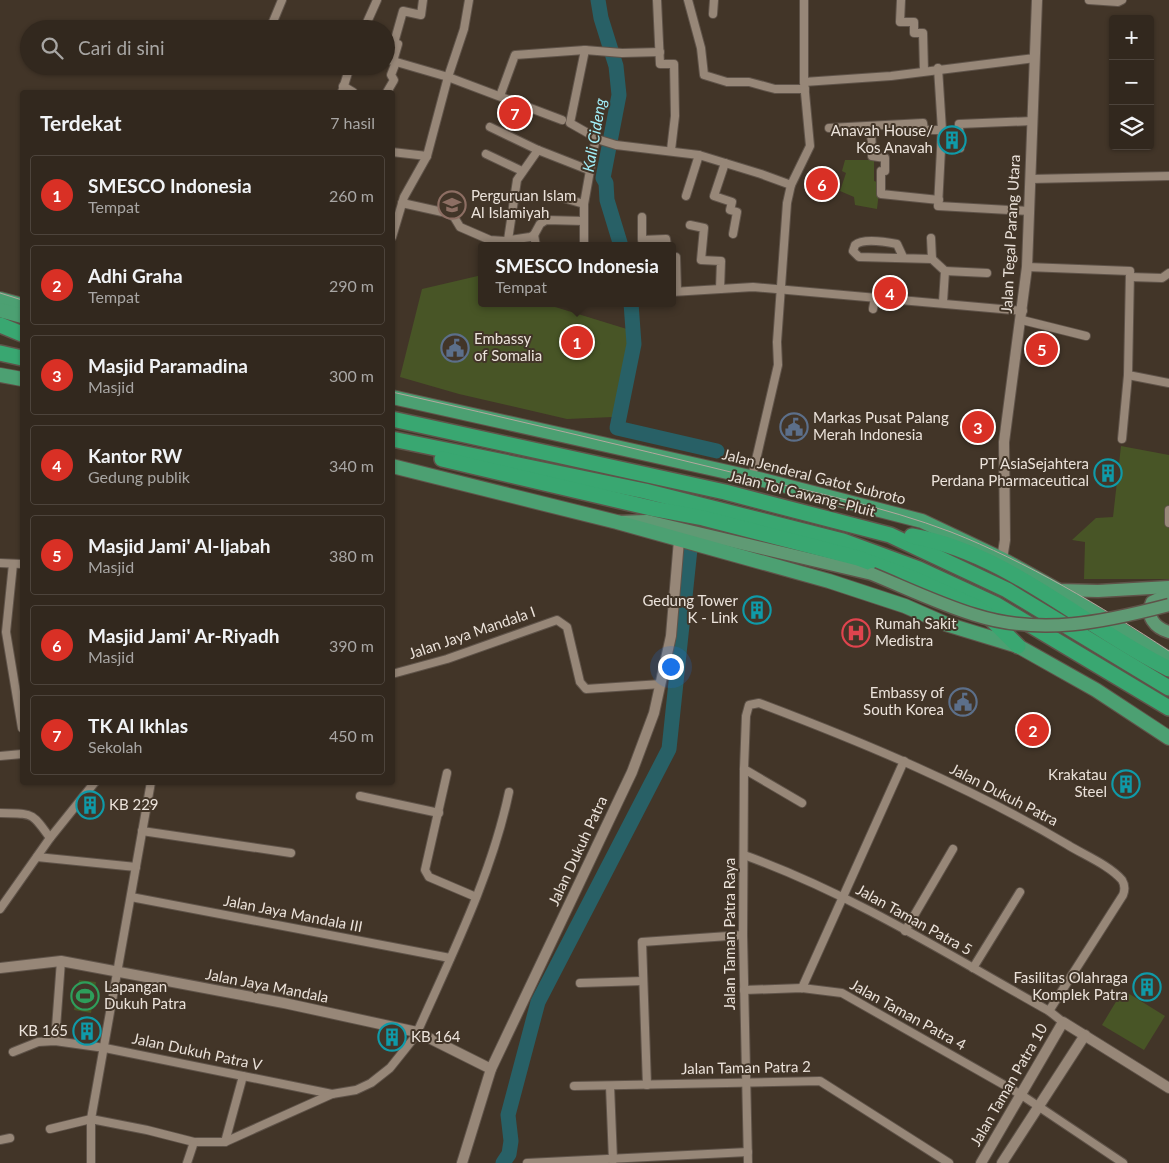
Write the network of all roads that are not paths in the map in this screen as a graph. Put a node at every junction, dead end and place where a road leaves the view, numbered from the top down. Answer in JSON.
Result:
{"nodes":[{"id":1,"x":282,"y":0,"type":"edge"},
{"id":2,"x":377,"y":0,"type":"edge"},
{"id":3,"x":423,"y":0,"type":"edge"},
{"id":4,"x":469,"y":0,"type":"edge"},
{"id":5,"x":657,"y":0,"type":"edge"},
{"id":6,"x":688,"y":0,"type":"edge"},
{"id":7,"x":714,"y":0,"type":"edge"},
{"id":8,"x":804,"y":0,"type":"edge"},
{"id":9,"x":901,"y":0,"type":"edge"},
{"id":10,"x":1037,"y":0,"type":"edge"},
{"id":11,"x":1089,"y":0,"type":"edge"},
{"id":12,"x":1122,"y":0,"type":"edge"},
{"id":13,"x":713,"y":14,"type":"dead end"},
{"id":14,"x":274,"y":20,"type":"edge"},
{"id":15,"x":368,"y":20,"type":"edge"},
{"id":16,"x":395,"y":39,"type":"edge"},
{"id":17,"x":585,"y":50,"type":"junction"},
{"id":18,"x":660,"y":52,"type":"junction"},
{"id":19,"x":1035,"y":58,"type":"junction"},
{"id":20,"x":395,"y":61,"type":"edge"},
{"id":21,"x":938,"y":68,"type":"junction"},
{"id":22,"x":924,"y":71,"type":"junction"},
{"id":23,"x":347,"y":75,"type":"edge"},
{"id":24,"x":392,"y":75,"type":"edge"},
{"id":25,"x":448,"y":77,"type":"junction"},
{"id":26,"x":804,"y":85,"type":"junction"},
{"id":27,"x":343,"y":90,"type":"edge"},
{"id":28,"x":389,"y":90,"type":"edge"},
{"id":29,"x":500,"y":96,"type":"junction"},
{"id":30,"x":562,"y":120,"type":"dead end"},
{"id":31,"x":1032,"y":121,"type":"junction"},
{"id":32,"x":490,"y":127,"type":"dead end"},
{"id":33,"x":871,"y":127,"type":"junction"},
{"id":34,"x":829,"y":128,"type":"dead end"},
{"id":35,"x":942,"y":130,"type":"junction"},
{"id":36,"x":598,"y":138,"type":"junction"},
{"id":37,"x":960,"y":148,"type":"dead end"},
{"id":38,"x":538,"y":150,"type":"junction"},
{"id":39,"x":671,"y":150,"type":"junction"},
{"id":40,"x":395,"y":152,"type":"edge"},
{"id":41,"x":486,"y":154,"type":"dead end"},
{"id":42,"x":699,"y":155,"type":"junction"},
{"id":43,"x":426,"y":156,"type":"junction"},
{"id":44,"x":725,"y":162,"type":"junction"},
{"id":45,"x":589,"y":170,"type":"junction"},
{"id":46,"x":522,"y":172,"type":"junction"},
{"id":47,"x":1169,"y":176,"type":"edge"},
{"id":48,"x":1030,"y":179,"type":"junction"},
{"id":49,"x":790,"y":185,"type":"junction"},
{"id":50,"x":553,"y":196,"type":"dead end"},
{"id":51,"x":686,"y":196,"type":"dead end"},
{"id":52,"x":939,"y":200,"type":"junction"},
{"id":53,"x":402,"y":203,"type":"junction"},
{"id":54,"x":584,"y":204,"type":"junction"},
{"id":55,"x":1029,"y":211,"type":"junction"},
{"id":56,"x":642,"y":217,"type":"dead end"},
{"id":57,"x":584,"y":221,"type":"junction"},
{"id":58,"x":690,"y":225,"type":"dead end"},
{"id":59,"x":395,"y":227,"type":"edge"},
{"id":60,"x":733,"y":234,"type":"dead end"},
{"id":61,"x":534,"y":235,"type":"junction"},
{"id":62,"x":931,"y":238,"type":"dead end"},
{"id":63,"x":508,"y":240,"type":"junction"},
{"id":64,"x":535,"y":242,"type":"edge"},
{"id":65,"x":584,"y":242,"type":"edge"},
{"id":66,"x":666,"y":242,"type":"edge"},
{"id":67,"x":903,"y":257,"type":"junction"},
{"id":68,"x":932,"y":259,"type":"junction"},
{"id":69,"x":1027,"y":268,"type":"junction"},
{"id":70,"x":945,"y":272,"type":"junction"},
{"id":71,"x":986,"y":273,"type":"dead end"},
{"id":72,"x":1169,"y":273,"type":"edge"},
{"id":73,"x":1130,"y":276,"type":"junction"},
{"id":74,"x":720,"y":289,"type":"junction"},
{"id":75,"x":782,"y":289,"type":"junction"},
{"id":76,"x":676,"y":291,"type":"edge"},
{"id":77,"x":875,"y":298,"type":"junction"},
{"id":78,"x":943,"y":302,"type":"junction"},
{"id":79,"x":20,"y":306,"type":"edge"},
{"id":80,"x":874,"y":310,"type":"dead end"},
{"id":81,"x":1,"y":311,"type":"edge"},
{"id":82,"x":1022,"y":315,"type":"junction"},
{"id":83,"x":20,"y":316,"type":"edge"},
{"id":84,"x":0,"y":333,"type":"edge"},
{"id":85,"x":20,"y":333,"type":"edge"},
{"id":86,"x":20,"y":335,"type":"edge"},
{"id":87,"x":1086,"y":336,"type":"dead end"},
{"id":88,"x":0,"y":353,"type":"edge"},
{"id":89,"x":20,"y":358,"type":"edge"},
{"id":90,"x":0,"y":375,"type":"edge"},
{"id":91,"x":1128,"y":375,"type":"junction"},
{"id":92,"x":20,"y":379,"type":"edge"},
{"id":93,"x":1169,"y":383,"type":"edge"},
{"id":94,"x":395,"y":398,"type":"edge"},
{"id":95,"x":395,"y":420,"type":"edge"},
{"id":96,"x":1122,"y":439,"type":"dead end"},
{"id":97,"x":395,"y":440,"type":"edge"},
{"id":98,"x":395,"y":447,"type":"edge"},
{"id":99,"x":395,"y":467,"type":"edge"},
{"id":100,"x":752,"y":477,"type":"junction"},
{"id":101,"x":655,"y":509,"type":"junction"},
{"id":102,"x":1169,"y":510,"type":"edge"},
{"id":103,"x":618,"y":522,"type":"junction"},
{"id":104,"x":1169,"y":523,"type":"edge"},
{"id":105,"x":890,"y":535,"type":"junction"},
{"id":106,"x":679,"y":540,"type":"junction"},
{"id":107,"x":1002,"y":559,"type":"junction"},
{"id":108,"x":0,"y":563,"type":"edge"},
{"id":109,"x":13,"y":564,"type":"junction"},
{"id":110,"x":20,"y":564,"type":"edge"},
{"id":111,"x":869,"y":573,"type":"junction"},
{"id":112,"x":1169,"y":587,"type":"edge"},
{"id":113,"x":1058,"y":590,"type":"junction"},
{"id":114,"x":1169,"y":594,"type":"edge"},
{"id":115,"x":1169,"y":606,"type":"edge"},
{"id":116,"x":1169,"y":632,"type":"edge"},
{"id":117,"x":1018,"y":646,"type":"junction"},
{"id":118,"x":1169,"y":659,"type":"edge"},
{"id":119,"x":1169,"y":669,"type":"edge"},
{"id":120,"x":395,"y":673,"type":"edge"},
{"id":121,"x":661,"y":684,"type":"junction"},
{"id":122,"x":1169,"y":688,"type":"edge"},
{"id":123,"x":749,"y":705,"type":"joint"},
{"id":124,"x":1169,"y":708,"type":"edge"},
{"id":125,"x":20,"y":716,"type":"edge"},
{"id":126,"x":1169,"y":738,"type":"edge"},
{"id":127,"x":20,"y":754,"type":"edge"},
{"id":128,"x":0,"y":756,"type":"edge"},
{"id":129,"x":904,"y":761,"type":"junction"},
{"id":130,"x":744,"y":769,"type":"junction"},
{"id":131,"x":448,"y":773,"type":"dead end"},
{"id":132,"x":93,"y":785,"type":"edge"},
{"id":133,"x":150,"y":785,"type":"edge"},
{"id":134,"x":509,"y":792,"type":"dead end"},
{"id":135,"x":360,"y":796,"type":"dead end"},
{"id":136,"x":802,"y":803,"type":"dead end"},
{"id":137,"x":0,"y":813,"type":"edge"},
{"id":138,"x":439,"y":813,"type":"junction"},
{"id":139,"x":142,"y":831,"type":"junction"},
{"id":140,"x":50,"y":838,"type":"junction"},
{"id":141,"x":953,"y":849,"type":"dead end"},
{"id":142,"x":291,"y":853,"type":"dead end"},
{"id":143,"x":744,"y":856,"type":"junction"},
{"id":144,"x":37,"y":857,"type":"junction"},
{"id":145,"x":136,"y":867,"type":"junction"},
{"id":146,"x":1020,"y":892,"type":"dead end"},
{"id":147,"x":842,"y":896,"type":"junction"},
{"id":148,"x":131,"y":897,"type":"junction"},
{"id":149,"x":476,"y":897,"type":"junction"},
{"id":150,"x":0,"y":909,"type":"edge"},
{"id":151,"x":905,"y":930,"type":"junction"},
{"id":152,"x":743,"y":935,"type":"junction"},
{"id":153,"x":450,"y":958,"type":"junction"},
{"id":154,"x":62,"y":962,"type":"junction"},
{"id":155,"x":0,"y":968,"type":"edge"},
{"id":156,"x":973,"y":968,"type":"junction"},
{"id":157,"x":118,"y":972,"type":"junction"},
{"id":158,"x":643,"y":981,"type":"junction"},
{"id":159,"x":580,"y":983,"type":"dead end"},
{"id":160,"x":802,"y":988,"type":"junction"},
{"id":161,"x":744,"y":990,"type":"junction"},
{"id":162,"x":1049,"y":1011,"type":"junction"},
{"id":163,"x":1063,"y":1022,"type":"junction"},
{"id":164,"x":417,"y":1032,"type":"junction"},
{"id":165,"x":1085,"y":1035,"type":"junction"},
{"id":166,"x":55,"y":1041,"type":"junction"},
{"id":167,"x":105,"y":1048,"type":"junction"},
{"id":168,"x":13,"y":1052,"type":"dead end"},
{"id":169,"x":491,"y":1069,"type":"junction"},
{"id":170,"x":243,"y":1076,"type":"junction"},
{"id":171,"x":746,"y":1082,"type":"junction"},
{"id":172,"x":647,"y":1085,"type":"junction"},
{"id":173,"x":574,"y":1086,"type":"dead end"},
{"id":174,"x":610,"y":1086,"type":"junction"},
{"id":175,"x":1169,"y":1088,"type":"edge"},
{"id":176,"x":332,"y":1094,"type":"junction"},
{"id":177,"x":1020,"y":1094,"type":"junction"},
{"id":178,"x":1038,"y":1107,"type":"junction"},
{"id":179,"x":91,"y":1119,"type":"junction"},
{"id":180,"x":50,"y":1129,"type":"dead end"},
{"id":181,"x":10,"y":1138,"type":"dead end"},
{"id":182,"x":0,"y":1140,"type":"edge"},
{"id":183,"x":194,"y":1142,"type":"junction"},
{"id":184,"x":225,"y":1142,"type":"junction"},
{"id":185,"x":748,"y":1152,"type":"junction"},
{"id":186,"x":613,"y":1160,"type":"junction"},
{"id":187,"x":91,"y":1163,"type":"edge"},
{"id":188,"x":188,"y":1163,"type":"edge"},
{"id":189,"x":462,"y":1163,"type":"edge"},
{"id":190,"x":527,"y":1163,"type":"edge"},
{"id":191,"x":749,"y":1163,"type":"edge"},
{"id":192,"x":949,"y":1163,"type":"edge"},
{"id":193,"x":981,"y":1163,"type":"edge"},
{"id":194,"x":1002,"y":1163,"type":"edge"},
{"id":195,"x":1123,"y":1163,"type":"edge"}],
"edges":[{"from":1,"to":14,"type":"street"},
{"from":2,"to":15,"type":"street"},
{"from":3,"to":16,"type":"street"},
{"from":4,"to":25,"type":"street"},
{"from":5,"to":18,"type":"street"},
{"from":6,"to":26,"type":"street"},
{"from":7,"to":13,"type":"street"},
{"from":8,"to":26,"type":"street"},
{"from":9,"to":22,"type":"street"},
{"from":10,"to":19,"type":"street","name":"Jalan Tegal Parang Utara"},
{"from":11,"to":12,"type":"street"},
{"from":17,"to":18,"type":"street"},
{"from":17,"to":29,"type":"street"},
{"from":17,"to":36,"type":"street"},
{"from":18,"to":39,"type":"street"},
{"from":19,"to":21,"type":"street"},
{"from":19,"to":31,"type":"street","name":"Jalan Tegal Parang Utara"},
{"from":20,"to":25,"type":"street"},
{"from":21,"to":22,"type":"street"},
{"from":21,"to":35,"type":"street"},
{"from":22,"to":26,"type":"street"},
{"from":23,"to":27,"type":"street"},
{"from":24,"to":28,"type":"street"},
{"from":25,"to":29,"type":"street"},
{"from":25,"to":43,"type":"street"},
{"from":26,"to":49,"type":"street"},
{"from":29,"to":30,"type":"street"},
{"from":31,"to":37,"type":"street"},
{"from":31,"to":48,"type":"street","name":"Jalan Tegal Parang Utara"},
{"from":32,"to":38,"type":"street"},
{"from":33,"to":34,"type":"street"},
{"from":33,"to":35,"type":"street"},
{"from":33,"to":52,"type":"street"},
{"from":35,"to":52,"type":"street"},
{"from":36,"to":39,"type":"street"},
{"from":36,"to":45,"type":"street"},
{"from":38,"to":45,"type":"street"},
{"from":38,"to":46,"type":"street"},
{"from":39,"to":42,"type":"street"},
{"from":40,"to":43,"type":"street"},
{"from":41,"to":46,"type":"street"},
{"from":42,"to":44,"type":"street"},
{"from":42,"to":51,"type":"street"},
{"from":43,"to":53,"type":"street"},
{"from":44,"to":49,"type":"street"},
{"from":44,"to":60,"type":"street"},
{"from":45,"to":54,"type":"street"},
{"from":46,"to":63,"type":"street"},
{"from":47,"to":48,"type":"street"},
{"from":48,"to":55,"type":"street","name":"Jalan Tegal Parang Utara"},
{"from":49,"to":75,"type":"street"},
{"from":50,"to":54,"type":"street"},
{"from":52,"to":55,"type":"street"},
{"from":53,"to":59,"type":"street"},
{"from":53,"to":63,"type":"street"},
{"from":54,"to":57,"type":"street"},
{"from":55,"to":69,"type":"street","name":"Jalan Tegal Parang Utara"},
{"from":56,"to":66,"type":"street"},
{"from":57,"to":61,"type":"street"},
{"from":57,"to":65,"type":"street"},
{"from":58,"to":74,"type":"street"},
{"from":61,"to":63,"type":"street"},
{"from":61,"to":64,"type":"street"},
{"from":62,"to":68,"type":"street"},
{"from":67,"to":67,"type":"street"},
{"from":67,"to":68,"type":"street"},
{"from":68,"to":70,"type":"street"},
{"from":69,"to":73,"type":"street"},
{"from":69,"to":82,"type":"street","name":"Jalan Tegal Parang Utara"},
{"from":70,"to":71,"type":"street"},
{"from":70,"to":78,"type":"street"},
{"from":72,"to":73,"type":"street"},
{"from":73,"to":91,"type":"street"},
{"from":74,"to":75,"type":"street"},
{"from":74,"to":76,"type":"street"},
{"from":75,"to":77,"type":"street"},
{"from":75,"to":100,"type":"street"},
{"from":77,"to":78,"type":"street"},
{"from":77,"to":80,"type":"street"},
{"from":78,"to":82,"type":"street"},
{"from":79,"to":81,"type":"highway"},
{"from":81,"to":83,"type":"highway"},
{"from":81,"to":85,"type":"highway"},
{"from":82,"to":87,"type":"street"},
{"from":82,"to":107,"type":"street","name":"Jalan Tegal Parang Utara"},
{"from":84,"to":86,"type":"highway"},
{"from":88,"to":89,"type":"highway"},
{"from":90,"to":92,"type":"highway"},
{"from":91,"to":93,"type":"street"},
{"from":91,"to":96,"type":"street"},
{"from":94,"to":100,"type":"highway","name":"Jalan Jenderal Gatot Subroto"},
{"from":95,"to":105,"type":"highway","name":"Jalan Tol Cawang–Pluit"},
{"from":97,"to":124,"type":"highway"},
{"from":98,"to":101,"type":"highway"},
{"from":99,"to":103,"type":"highway"},
{"from":100,"to":107,"type":"highway","name":"Jalan Jenderal Gatot Subroto"},
{"from":101,"to":111,"type":"highway"},
{"from":101,"to":117,"type":"highway"},
{"from":102,"to":104,"type":"street"},
{"from":103,"to":106,"type":"highway"},
{"from":103,"to":111,"type":"main road"},
{"from":105,"to":119,"type":"highway"},
{"from":105,"to":122,"type":"highway","name":"Jalan Tol Cawang–Pluit"},
{"from":106,"to":117,"type":"highway"},
{"from":106,"to":121,"type":"street","name":"Jalan Dukuh Patra"},
{"from":107,"to":113,"type":"highway","name":"Jalan Jenderal Gatot Subroto"},
{"from":108,"to":109,"type":"street"},
{"from":109,"to":110,"type":"street"},
{"from":109,"to":125,"type":"street"},
{"from":111,"to":115,"type":"main road","bridge":true},
{"from":112,"to":113,"type":"main road"},
{"from":113,"to":118,"type":"highway","name":"Jalan Jenderal Gatot Subroto"},
{"from":114,"to":116,"type":"main road"},
{"from":117,"to":126,"type":"highway"},
{"from":120,"to":121,"type":"street","name":"Jalan Jaya Mandala I"},
{"from":121,"to":169,"type":"street","name":"Jalan Dukuh Patra"},
{"from":123,"to":129,"type":"street","name":"Jalan Dukuh Patra"},
{"from":123,"to":130,"type":"street","name":"Jalan Taman Patra Raya"},
{"from":127,"to":128,"type":"street"},
{"from":129,"to":147,"type":"street"},
{"from":129,"to":162,"type":"street","name":"Jalan Dukuh Patra"},
{"from":130,"to":136,"type":"street"},
{"from":130,"to":143,"type":"street","name":"Jalan Taman Patra Raya"},
{"from":131,"to":138,"type":"street"},
{"from":132,"to":140,"type":"street"},
{"from":133,"to":139,"type":"street"},
{"from":134,"to":149,"type":"street"},
{"from":135,"to":138,"type":"street"},
{"from":137,"to":140,"type":"street"},
{"from":138,"to":149,"type":"street"},
{"from":139,"to":142,"type":"street"},
{"from":139,"to":145,"type":"street"},
{"from":140,"to":144,"type":"street"},
{"from":141,"to":151,"type":"street"},
{"from":143,"to":147,"type":"street","name":"Jalan Taman Patra 5"},
{"from":143,"to":152,"type":"street","name":"Jalan Taman Patra Raya"},
{"from":144,"to":145,"type":"street"},
{"from":144,"to":150,"type":"street"},
{"from":145,"to":148,"type":"street"},
{"from":146,"to":156,"type":"street"},
{"from":147,"to":151,"type":"street","name":"Jalan Taman Patra 5"},
{"from":147,"to":160,"type":"street"},
{"from":148,"to":153,"type":"street","name":"Jalan Jaya Mandala III"},
{"from":148,"to":157,"type":"street"},
{"from":149,"to":153,"type":"street"},
{"from":151,"to":156,"type":"street","name":"Jalan Taman Patra 5"},
{"from":152,"to":158,"type":"street"},
{"from":152,"to":161,"type":"street","name":"Jalan Taman Patra Raya"},
{"from":153,"to":164,"type":"street"},
{"from":154,"to":155,"type":"street","name":"Jalan Jaya Mandala"},
{"from":154,"to":157,"type":"street","name":"Jalan Jaya Mandala"},
{"from":154,"to":166,"type":"street"},
{"from":156,"to":162,"type":"street","name":"Jalan Taman Patra 5"},
{"from":157,"to":164,"type":"street","name":"Jalan Jaya Mandala"},
{"from":157,"to":167,"type":"street"},
{"from":158,"to":159,"type":"street"},
{"from":158,"to":172,"type":"street"},
{"from":160,"to":161,"type":"street","name":"Jalan Taman Patra 4"},
{"from":160,"to":177,"type":"street","name":"Jalan Taman Patra 4"},
{"from":161,"to":171,"type":"street","name":"Jalan Taman Patra Raya"},
{"from":162,"to":163,"type":"street","name":"Jalan Taman Patra 5"},
{"from":163,"to":165,"type":"street"},
{"from":163,"to":177,"type":"street","name":"Jalan Taman Patra 10"},
{"from":164,"to":169,"type":"street","name":"Jalan Jaya Mandala"},
{"from":164,"to":176,"type":"street"},
{"from":165,"to":175,"type":"street"},
{"from":165,"to":178,"type":"street"},
{"from":166,"to":167,"type":"street","name":"Jalan Dukuh Patra V"},
{"from":166,"to":168,"type":"street","name":"Jalan Dukuh Patra V"},
{"from":167,"to":170,"type":"street","name":"Jalan Dukuh Patra V"},
{"from":167,"to":179,"type":"street"},
{"from":169,"to":189,"type":"street","name":"Jalan Dukuh Patra"},
{"from":170,"to":176,"type":"street","name":"Jalan Dukuh Patra V"},
{"from":170,"to":184,"type":"street"},
{"from":171,"to":172,"type":"street","name":"Jalan Taman Patra 2"},
{"from":171,"to":185,"type":"street","name":"Jalan Taman Patra Raya"},
{"from":171,"to":192,"type":"street","name":"Jalan Taman Patra 2"},
{"from":172,"to":174,"type":"street","name":"Jalan Taman Patra 2"},
{"from":173,"to":174,"type":"street","name":"Jalan Taman Patra 2"},
{"from":174,"to":186,"type":"street"},
{"from":176,"to":184,"type":"street"},
{"from":177,"to":178,"type":"street","name":"Jalan Taman Patra 4"},
{"from":177,"to":193,"type":"street","name":"Jalan Taman Patra 10"},
{"from":178,"to":194,"type":"street"},
{"from":178,"to":195,"type":"street","name":"Jalan Taman Patra 4"},
{"from":179,"to":180,"type":"street"},
{"from":179,"to":183,"type":"street"},
{"from":179,"to":187,"type":"street"},
{"from":181,"to":182,"type":"street"},
{"from":183,"to":184,"type":"street"},
{"from":183,"to":188,"type":"street"},
{"from":185,"to":186,"type":"street"},
{"from":185,"to":191,"type":"street","name":"Jalan Taman Patra Raya"},
{"from":186,"to":190,"type":"street"}]}
